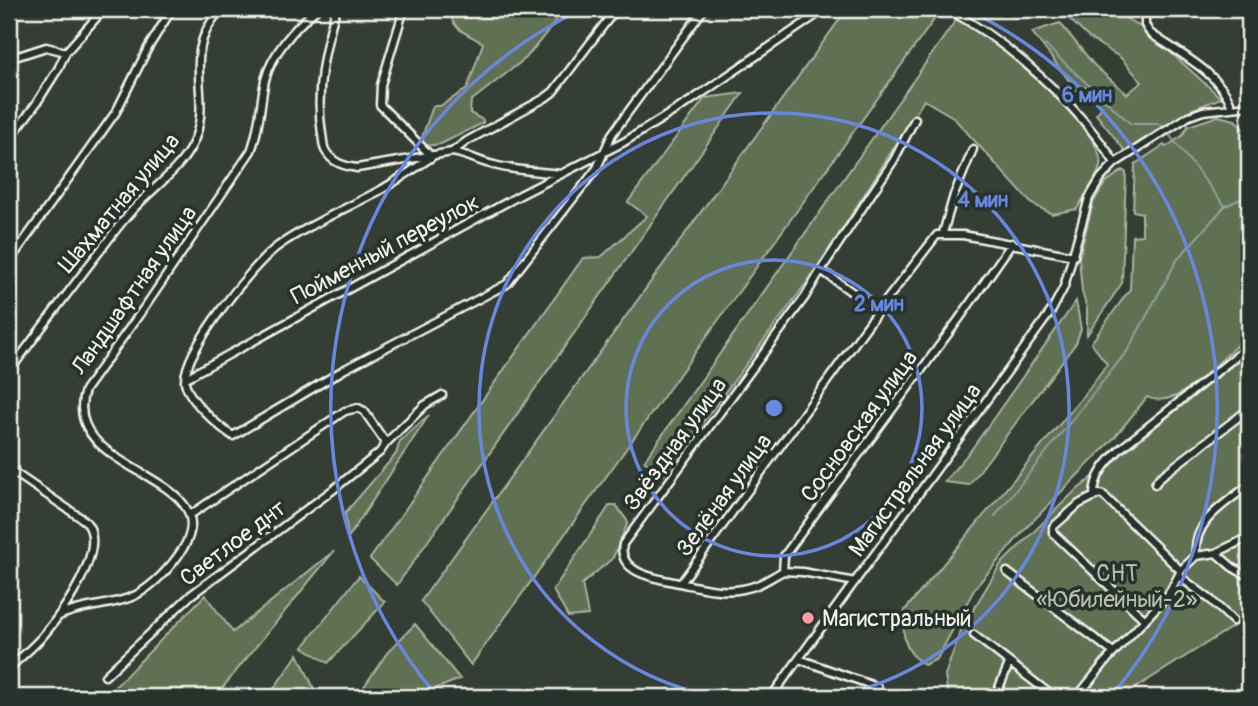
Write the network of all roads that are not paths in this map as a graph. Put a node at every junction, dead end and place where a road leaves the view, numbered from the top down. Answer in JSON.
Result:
{"nodes":[{"id":1,"x":104,"y":9,"type":"edge"},
{"id":2,"x":172,"y":9,"type":"edge"},
{"id":3,"x":221,"y":9,"type":"edge"},
{"id":4,"x":317,"y":9,"type":"edge"},
{"id":5,"x":336,"y":9,"type":"edge"},
{"id":6,"x":404,"y":9,"type":"edge"},
{"id":7,"x":616,"y":9,"type":"edge"},
{"id":8,"x":704,"y":9,"type":"edge"},
{"id":9,"x":825,"y":9,"type":"edge"},
{"id":10,"x":947,"y":9,"type":"edge"},
{"id":11,"x":1145,"y":9,"type":"edge"},
{"id":12,"x":66,"y":52,"type":"junction"},
{"id":13,"x":9,"y":59,"type":"edge"},
{"id":14,"x":1249,"y":106,"type":"edge"},
{"id":15,"x":1232,"y":107,"type":"junction"},
{"id":16,"x":915,"y":119,"type":"dead end"},
{"id":17,"x":9,"y":140,"type":"edge"},
{"id":18,"x":973,"y":149,"type":"dead end"},
{"id":19,"x":452,"y":152,"type":"junction"},
{"id":20,"x":604,"y":152,"type":"junction"},
{"id":21,"x":432,"y":157,"type":"junction"},
{"id":22,"x":1115,"y":163,"type":"junction"},
{"id":23,"x":561,"y":174,"type":"junction"},
{"id":24,"x":943,"y":233,"type":"junction"},
{"id":25,"x":1012,"y":243,"type":"junction"},
{"id":26,"x":1074,"y":256,"type":"junction"},
{"id":27,"x":9,"y":262,"type":"edge"},
{"id":28,"x":821,"y":270,"type":"junction"},
{"id":29,"x":878,"y":311,"type":"junction"},
{"id":30,"x":1249,"y":346,"type":"edge"},
{"id":31,"x":9,"y":372,"type":"edge"},
{"id":32,"x":185,"y":379,"type":"junction"},
{"id":33,"x":442,"y":395,"type":"dead end"},
{"id":34,"x":1249,"y":409,"type":"edge"},
{"id":35,"x":386,"y":443,"type":"junction"},
{"id":36,"x":9,"y":469,"type":"edge"},
{"id":37,"x":1155,"y":484,"type":"dead end"},
{"id":38,"x":1249,"y":485,"type":"edge"},
{"id":39,"x":1094,"y":496,"type":"junction"},
{"id":40,"x":190,"y":515,"type":"junction"},
{"id":41,"x":1249,"y":537,"type":"edge"},
{"id":42,"x":1216,"y":553,"type":"junction"},
{"id":43,"x":1196,"y":556,"type":"junction"},
{"id":44,"x":783,"y":571,"type":"junction"},
{"id":45,"x":1007,"y":572,"type":"dead end"},
{"id":46,"x":1180,"y":574,"type":"junction"},
{"id":47,"x":1249,"y":577,"type":"edge"},
{"id":48,"x":681,"y":583,"type":"junction"},
{"id":49,"x":855,"y":583,"type":"junction"},
{"id":50,"x":59,"y":616,"type":"junction"},
{"id":51,"x":1145,"y":620,"type":"junction"},
{"id":52,"x":1233,"y":621,"type":"dead end"},
{"id":53,"x":974,"y":635,"type":"dead end"},
{"id":54,"x":1114,"y":653,"type":"junction"},
{"id":55,"x":799,"y":659,"type":"junction"},
{"id":56,"x":1009,"y":664,"type":"junction"},
{"id":57,"x":9,"y":668,"type":"edge"},
{"id":58,"x":105,"y":676,"type":"dead end"},
{"id":59,"x":771,"y":697,"type":"edge"},
{"id":60,"x":882,"y":697,"type":"edge"},
{"id":61,"x":995,"y":697,"type":"edge"},
{"id":62,"x":1054,"y":697,"type":"edge"},
{"id":63,"x":1077,"y":697,"type":"edge"}],
"edges":[{"from":1,"to":12,"type":"street"},
{"from":2,"to":27,"type":"street"},
{"from":3,"to":31,"type":"street","name":"Шахматная улица"},
{"from":4,"to":40,"type":"street","name":"Ландшафтная улица"},
{"from":5,"to":21,"type":"street"},
{"from":6,"to":21,"type":"street"},
{"from":7,"to":19,"type":"street"},
{"from":8,"to":20,"type":"street"},
{"from":9,"to":20,"type":"street","name":"Пойменный переулок"},
{"from":10,"to":22,"type":"street"},
{"from":11,"to":15,"type":"street"},
{"from":12,"to":13,"type":"street"},
{"from":12,"to":17,"type":"street"},
{"from":14,"to":15,"type":"street","name":"Магистральная улица"},
{"from":15,"to":22,"type":"street","name":"Магистральная улица"},
{"from":16,"to":28,"type":"street"},
{"from":18,"to":24,"type":"street"},
{"from":19,"to":21,"type":"street"},
{"from":19,"to":23,"type":"street"},
{"from":20,"to":23,"type":"street","name":"Пойменный переулок"},
{"from":20,"to":32,"type":"street"},
{"from":21,"to":32,"type":"street"},
{"from":22,"to":26,"type":"street","name":"Магистральная улица"},
{"from":23,"to":32,"type":"street","name":"Пойменный переулок"},
{"from":24,"to":25,"type":"street"},
{"from":24,"to":29,"type":"street","name":"Зелёная улица"},
{"from":25,"to":26,"type":"street"},
{"from":25,"to":44,"type":"street","name":"Сосновская улица"},
{"from":26,"to":49,"type":"street","name":"Магистральная улица"},
{"from":28,"to":29,"type":"street"},
{"from":28,"to":48,"type":"street","name":"Звёздная улица"},
{"from":29,"to":48,"type":"street","name":"Зелёная улица"},
{"from":30,"to":39,"type":"street"},
{"from":33,"to":35,"type":"street","name":"Светлое днт"},
{"from":34,"to":37,"type":"street"},
{"from":35,"to":40,"type":"street","name":"Светлое днт"},
{"from":35,"to":58,"type":"street","name":"Светлое днт"},
{"from":36,"to":50,"type":"street"},
{"from":38,"to":43,"type":"street"},
{"from":39,"to":46,"type":"street"},
{"from":39,"to":51,"type":"street"},
{"from":40,"to":50,"type":"street"},
{"from":41,"to":42,"type":"street"},
{"from":42,"to":43,"type":"street"},
{"from":42,"to":47,"type":"street"},
{"from":43,"to":46,"type":"street"},
{"from":44,"to":48,"type":"street","name":"Звёздная улица"},
{"from":44,"to":49,"type":"street"},
{"from":45,"to":54,"type":"street"},
{"from":46,"to":51,"type":"street"},
{"from":46,"to":52,"type":"street"},
{"from":49,"to":55,"type":"street","name":"Магистральная улица"},
{"from":50,"to":57,"type":"street"},
{"from":51,"to":54,"type":"street"},
{"from":53,"to":56,"type":"street"},
{"from":54,"to":63,"type":"street"},
{"from":55,"to":59,"type":"street","name":"Магистральная улица"},
{"from":55,"to":60,"type":"street"},
{"from":56,"to":61,"type":"street"},
{"from":56,"to":62,"type":"street"}]}
